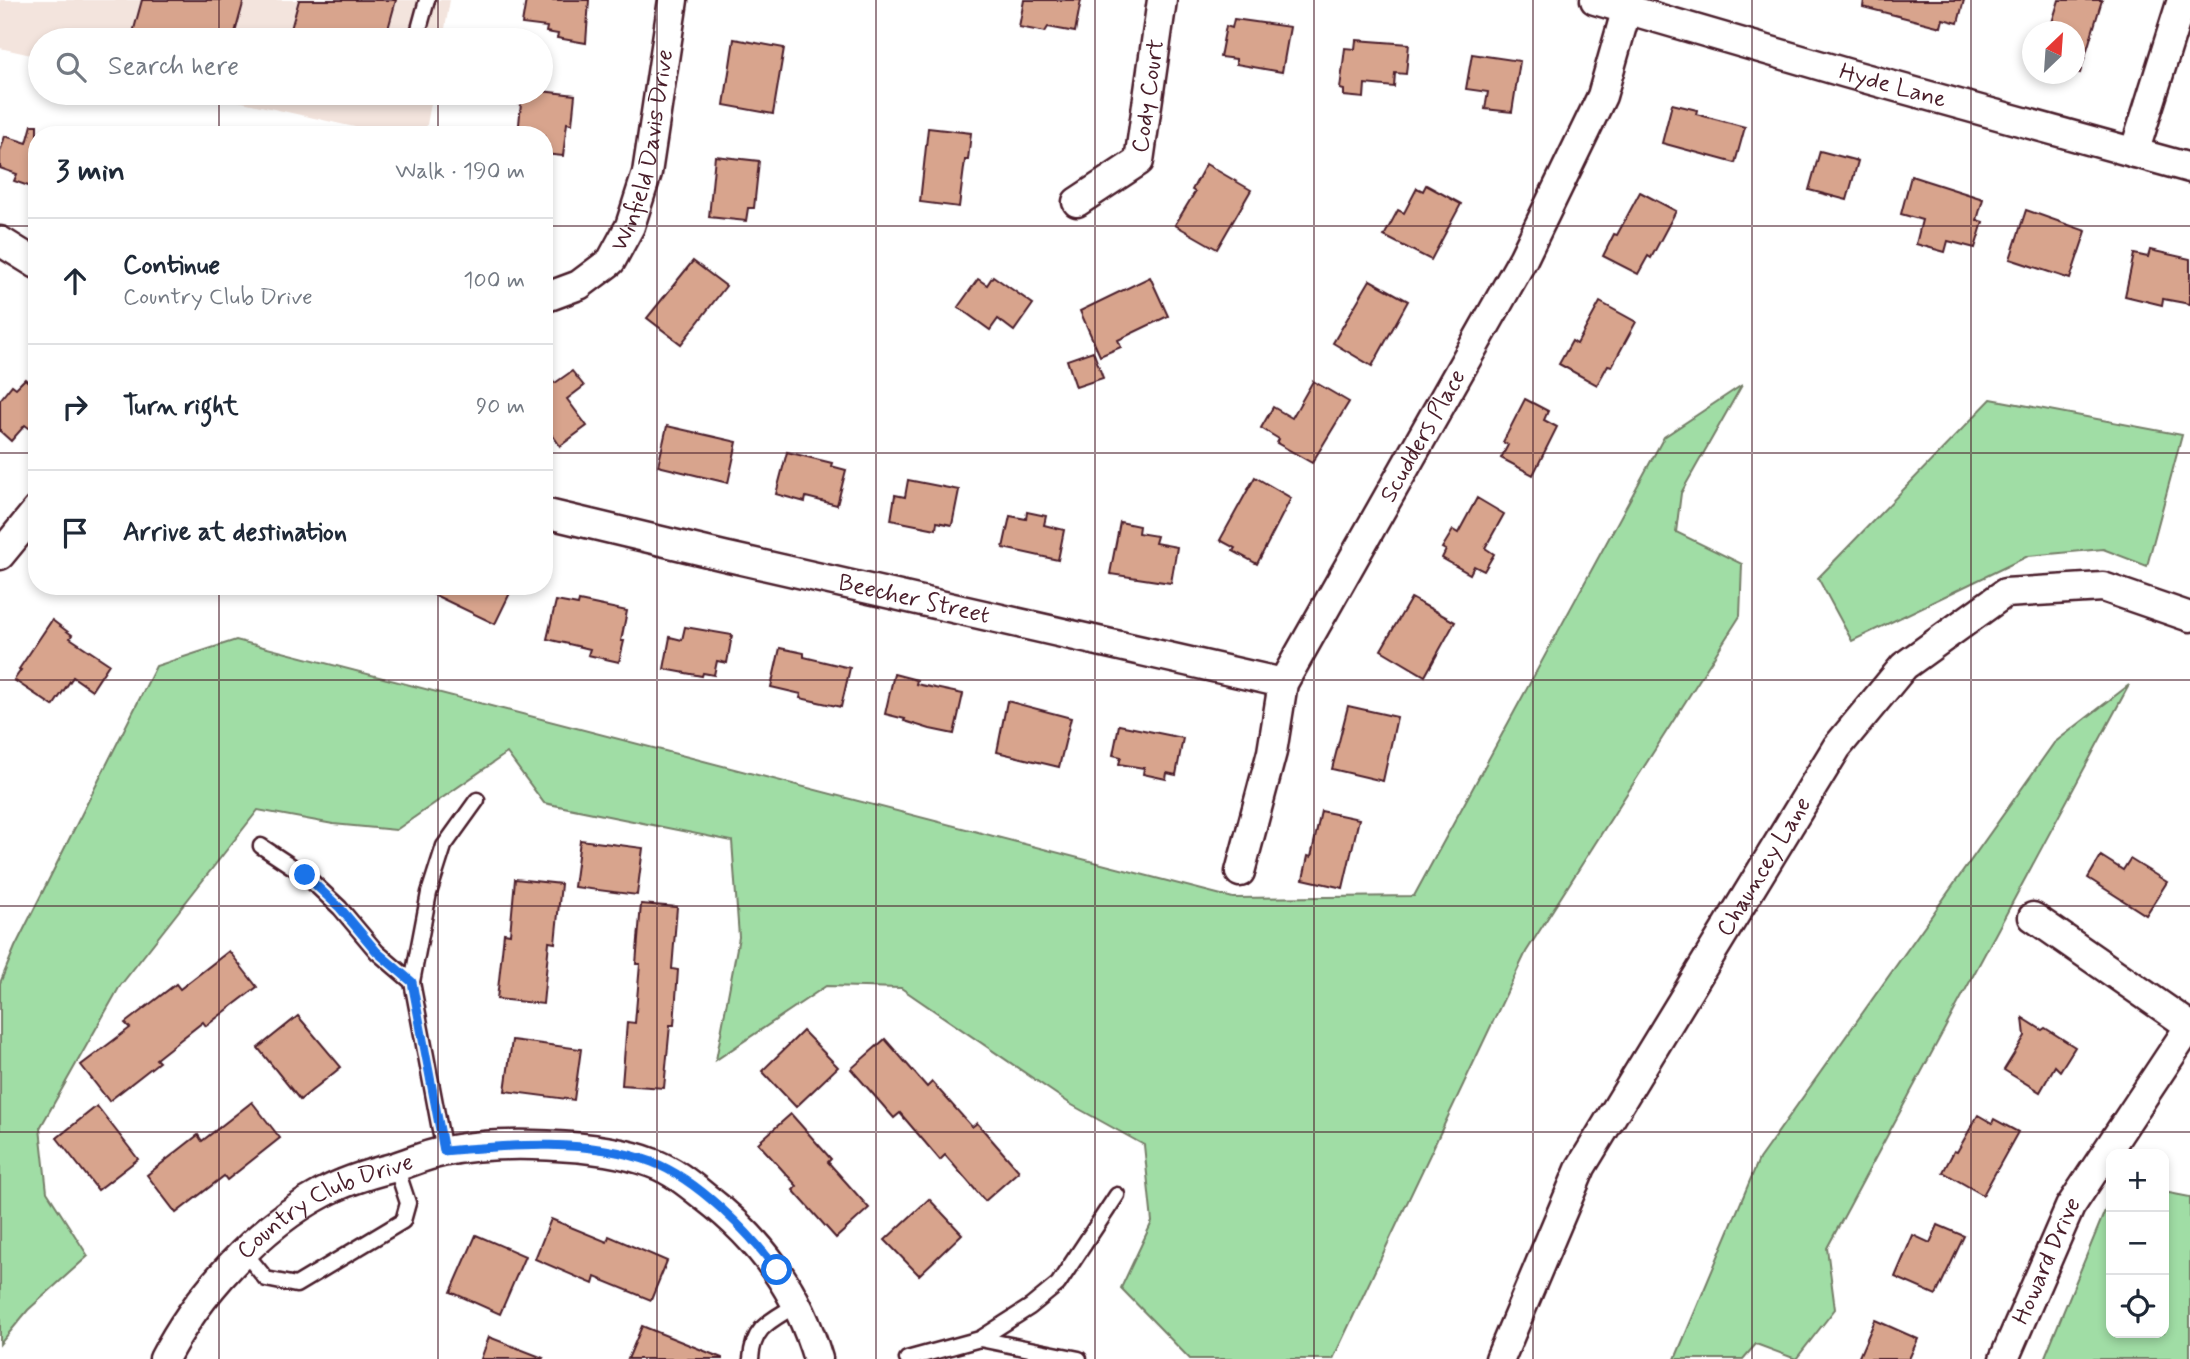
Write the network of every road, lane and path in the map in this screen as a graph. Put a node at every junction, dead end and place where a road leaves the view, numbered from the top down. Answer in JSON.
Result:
{"nodes":[{"id":1,"x":427,"y":0,"type":"edge"},
{"id":2,"x":673,"y":0,"type":"edge"},
{"id":3,"x":1163,"y":0,"type":"edge"},
{"id":4,"x":1595,"y":0,"type":"edge"},
{"id":5,"x":2182,"y":0,"type":"edge"},
{"id":6,"x":1627,"y":8,"type":"junction"},
{"id":7,"x":419,"y":28,"type":"edge"},
{"id":8,"x":2134,"y":153,"type":"junction"},
{"id":9,"x":2190,"y":168,"type":"edge"},
{"id":10,"x":1077,"y":202,"type":"dead end"},
{"id":11,"x":0,"y":241,"type":"edge"},
{"id":12,"x":28,"y":258,"type":"edge"},
{"id":13,"x":553,"y":295,"type":"edge"},
{"id":14,"x":553,"y":515,"type":"edge"},
{"id":15,"x":28,"y":521,"type":"edge"},
{"id":16,"x":0,"y":555,"type":"edge"},
{"id":17,"x":2190,"y":617,"type":"edge"},
{"id":18,"x":1283,"y":682,"type":"junction"},
{"id":19,"x":477,"y":800,"type":"dead end"},
{"id":20,"x":261,"y":846,"type":"dead end"},
{"id":21,"x":1240,"y":872,"type":"dead end"},
{"id":22,"x":2033,"y":917,"type":"dead end"},
{"id":23,"x":412,"y":982,"type":"junction"},
{"id":24,"x":2190,"y":1026,"type":"edge"},
{"id":25,"x":444,"y":1151,"type":"junction"},
{"id":26,"x":396,"y":1167,"type":"junction"},
{"id":27,"x":1117,"y":1195,"type":"dead end"},
{"id":28,"x":245,"y":1253,"type":"junction"},
{"id":29,"x":796,"y":1305,"type":"junction"},
{"id":30,"x":980,"y":1339,"type":"junction"},
{"id":31,"x":164,"y":1359,"type":"edge"},
{"id":32,"x":751,"y":1359,"type":"edge"},
{"id":33,"x":818,"y":1359,"type":"edge"},
{"id":34,"x":907,"y":1359,"type":"edge"},
{"id":35,"x":1079,"y":1359,"type":"edge"},
{"id":36,"x":1500,"y":1359,"type":"edge"},
{"id":37,"x":2004,"y":1359,"type":"edge"}],
"edges":[{"from":1,"to":7,"type":"lane"},
{"from":2,"to":13,"type":"street","name":"Winfield Davis Drive"},
{"from":3,"to":10,"type":"street","name":"Cody Court"},
{"from":4,"to":6,"type":"street","name":"Hyde Lane"},
{"from":5,"to":8,"type":"street"},
{"from":6,"to":8,"type":"street","name":"Hyde Lane"},
{"from":6,"to":18,"type":"street","name":"Scudders Place"},
{"from":8,"to":9,"type":"street","name":"Hyde Lane"},
{"from":11,"to":12,"type":"street"},
{"from":14,"to":18,"type":"street","name":"Beecher Street"},
{"from":15,"to":16,"type":"street"},
{"from":17,"to":36,"type":"street","name":"Chauncey Lane"},
{"from":18,"to":21,"type":"street","name":"Scudders Place"},
{"from":19,"to":23,"type":"lane"},
{"from":20,"to":23,"type":"lane"},
{"from":22,"to":24,"type":"street"},
{"from":23,"to":25,"type":"lane"},
{"from":24,"to":37,"type":"street","name":"Howard Drive"},
{"from":25,"to":26,"type":"street","name":"Country Club Drive"},
{"from":25,"to":29,"type":"street","name":"Country Club Drive"},
{"from":26,"to":28,"type":"street","name":"Country Club Drive"},
{"from":26,"to":28,"type":"lane"},
{"from":27,"to":30,"type":"lane"},
{"from":28,"to":31,"type":"street","name":"Country Club Drive"},
{"from":29,"to":32,"type":"lane"},
{"from":29,"to":33,"type":"street","name":"Country Club Drive"},
{"from":30,"to":34,"type":"lane"},
{"from":30,"to":35,"type":"lane"}]}
